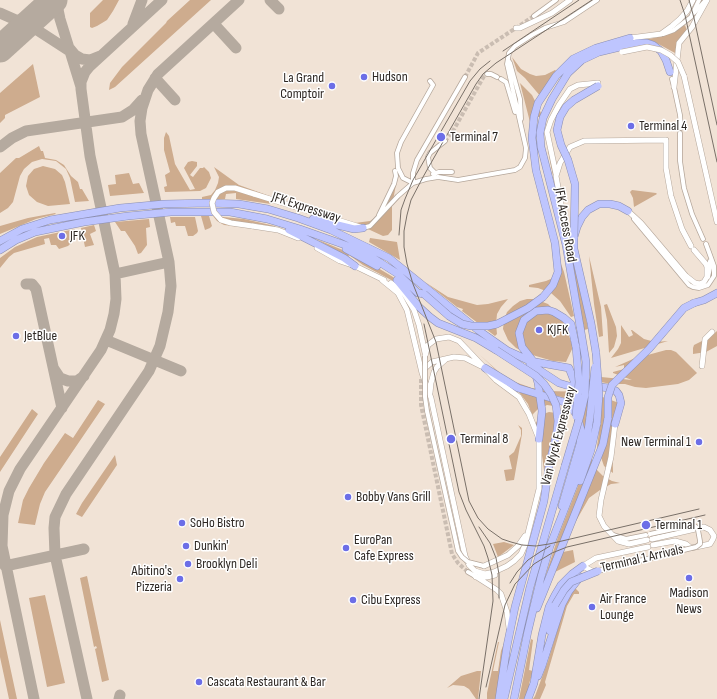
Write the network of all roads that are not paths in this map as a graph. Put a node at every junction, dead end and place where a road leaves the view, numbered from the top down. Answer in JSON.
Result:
{"nodes":[{"id":1,"x":556,"y":0,"type":"edge"},
{"id":2,"x":570,"y":0,"type":"edge"},
{"id":3,"x":597,"y":0,"type":"edge"},
{"id":4,"x":706,"y":0,"type":"edge"},
{"id":5,"x":696,"y":1,"type":"edge"},
{"id":6,"x":534,"y":16,"type":"tunnel mouth"},
{"id":7,"x":691,"y":17,"type":"junction"},
{"id":8,"x":516,"y":28,"type":"dead end"},
{"id":9,"x":661,"y":34,"type":"junction"},
{"id":10,"x":630,"y":38,"type":"joint"},
{"id":11,"x":622,"y":52,"type":"joint"},
{"id":12,"x":487,"y":74,"type":"dead end"},
{"id":13,"x":671,"y":75,"type":"joint"},
{"id":14,"x":465,"y":77,"type":"tunnel mouth"},
{"id":15,"x":430,"y":81,"type":"dead end"},
{"id":16,"x":598,"y":85,"type":"joint"},
{"id":17,"x":559,"y":86,"type":"junction"},
{"id":18,"x":674,"y":87,"type":"junction"},
{"id":19,"x":521,"y":123,"type":"junction"},
{"id":20,"x":681,"y":128,"type":"dead end"},
{"id":21,"x":680,"y":133,"type":"dead end"},
{"id":22,"x":445,"y":141,"type":"tunnel mouth"},
{"id":23,"x":396,"y":171,"type":"dead end"},
{"id":24,"x":452,"y":172,"type":"dead end"},
{"id":25,"x":435,"y":174,"type":"junction"},
{"id":26,"x":556,"y":176,"type":"junction"},
{"id":27,"x":426,"y":178,"type":"junction"},
{"id":28,"x":413,"y":183,"type":"junction"},
{"id":29,"x":628,"y":211,"type":"junction"},
{"id":30,"x":289,"y":215,"type":"junction"},
{"id":31,"x":267,"y":219,"type":"junction"},
{"id":32,"x":376,"y":220,"type":"junction"},
{"id":33,"x":717,"y":222,"type":"edge"},
{"id":34,"x":57,"y":227,"type":"junction"},
{"id":35,"x":363,"y":228,"type":"junction"},
{"id":36,"x":22,"y":229,"type":"junction"},
{"id":37,"x":300,"y":229,"type":"junction"},
{"id":38,"x":0,"y":237,"type":"edge"},
{"id":39,"x":574,"y":237,"type":"junction"},
{"id":40,"x":703,"y":239,"type":"dead end"},
{"id":41,"x":0,"y":241,"type":"edge"},
{"id":42,"x":706,"y":244,"type":"dead end"},
{"id":43,"x":0,"y":250,"type":"edge"},
{"id":44,"x":0,"y":255,"type":"edge"},
{"id":45,"x":710,"y":256,"type":"junction"},
{"id":46,"x":355,"y":266,"type":"junction"},
{"id":47,"x":382,"y":280,"type":"junction"},
{"id":48,"x":704,"y":282,"type":"junction"},
{"id":49,"x":717,"y":293,"type":"edge"},
{"id":50,"x":580,"y":323,"type":"junction"},
{"id":51,"x":712,"y":332,"type":"dead end"},
{"id":52,"x":596,"y":353,"type":"junction"},
{"id":53,"x":425,"y":356,"type":"junction"},
{"id":54,"x":448,"y":358,"type":"junction"},
{"id":55,"x":530,"y":362,"type":"junction"},
{"id":56,"x":702,"y":366,"type":"dead end"},
{"id":57,"x":486,"y":368,"type":"junction"},
{"id":58,"x":423,"y":375,"type":"junction"},
{"id":59,"x":576,"y":386,"type":"junction"},
{"id":60,"x":431,"y":398,"type":"junction"},
{"id":61,"x":615,"y":424,"type":"joint"},
{"id":62,"x":539,"y":439,"type":"junction"},
{"id":63,"x":573,"y":440,"type":"junction"},
{"id":64,"x":569,"y":499,"type":"junction"},
{"id":65,"x":528,"y":532,"type":"junction"},
{"id":66,"x":610,"y":533,"type":"junction"},
{"id":67,"x":649,"y":537,"type":"junction"},
{"id":68,"x":691,"y":548,"type":"junction"},
{"id":69,"x":546,"y":560,"type":"junction"},
{"id":70,"x":484,"y":566,"type":"joint"},
{"id":71,"x":507,"y":566,"type":"junction"},
{"id":72,"x":583,"y":566,"type":"junction"},
{"id":73,"x":595,"y":571,"type":"junction"},
{"id":74,"x":468,"y":572,"type":"tunnel mouth"},
{"id":75,"x":475,"y":576,"type":"junction"},
{"id":76,"x":528,"y":631,"type":"junction"},
{"id":77,"x":509,"y":637,"type":"junction"},
{"id":78,"x":548,"y":647,"type":"junction"},
{"id":79,"x":534,"y":684,"type":"junction"},
{"id":80,"x":499,"y":699,"type":"edge"},
{"id":81,"x":504,"y":699,"type":"edge"},
{"id":82,"x":514,"y":699,"type":"edge"},
{"id":83,"x":528,"y":699,"type":"edge"}],
"edges":[{"from":1,"to":6,"type":"street"},
{"from":2,"to":8,"type":"street"},
{"from":3,"to":19,"type":"street"},
{"from":4,"to":7,"type":"street"},
{"from":4,"to":18,"type":"street"},
{"from":5,"to":7,"type":"street"},
{"from":5,"to":9,"type":"street"},
{"from":7,"to":9,"type":"street"},
{"from":9,"to":10,"type":"street"},
{"from":10,"to":37,"type":"highway","name":"JFK Expressway","bridge":true},
{"from":11,"to":17,"type":"highway"},
{"from":11,"to":33,"type":"street","bridge":true},
{"from":12,"to":19,"type":"street"},
{"from":13,"to":17,"type":"highway"},
{"from":13,"to":18,"type":"street"},
{"from":14,"to":28,"type":"street"},
{"from":15,"to":28,"type":"street"},
{"from":16,"to":26,"type":"street"},
{"from":16,"to":39,"type":"highway","name":"Van Wyck Expressway","bridge":true},
{"from":17,"to":50,"type":"highway","name":"Van Wyck Expressway"},
{"from":18,"to":20,"type":"street"},
{"from":19,"to":27,"type":"street"},
{"from":21,"to":40,"type":"street"},
{"from":22,"to":25,"type":"street"},
{"from":23,"to":32,"type":"street"},
{"from":24,"to":25,"type":"street"},
{"from":25,"to":27,"type":"street"},
{"from":26,"to":48,"type":"street","name":"JFK Access Road"},
{"from":26,"to":50,"type":"street","name":"JFK Access Road"},
{"from":27,"to":28,"type":"street"},
{"from":28,"to":32,"type":"street"},
{"from":29,"to":39,"type":"highway"},
{"from":29,"to":45,"type":"street"},
{"from":29,"to":48,"type":"street"},
{"from":30,"to":35,"type":"highway"},
{"from":30,"to":36,"type":"highway","name":"JFK Expressway"},
{"from":30,"to":55,"type":"highway","name":"JFK Expressway"},
{"from":31,"to":34,"type":"highway","name":"JFK Expressway"},
{"from":31,"to":37,"type":"highway","name":"JFK Expressway"},
{"from":31,"to":46,"type":"highway"},
{"from":32,"to":35,"type":"street"},
{"from":34,"to":43,"type":"highway","name":"JFK Expressway"},
{"from":34,"to":44,"type":"highway"},
{"from":35,"to":46,"type":"street","bridge":true},
{"from":36,"to":38,"type":"highway"},
{"from":36,"to":41,"type":"highway","name":"JFK Expressway"},
{"from":37,"to":77,"type":"highway","bridge":true},
{"from":39,"to":52,"type":"highway","name":"Van Wyck Expressway"},
{"from":42,"to":45,"type":"street"},
{"from":45,"to":48,"type":"street"},
{"from":46,"to":47,"type":"street"},
{"from":47,"to":53,"type":"street"},
{"from":47,"to":58,"type":"street"},
{"from":49,"to":76,"type":"highway","bridge":true},
{"from":50,"to":63,"type":"highway","name":"Van Wyck Expressway","bridge":true},
{"from":51,"to":56,"type":"street"},
{"from":52,"to":64,"type":"highway","name":"Van Wyck Expressway","bridge":true},
{"from":52,"to":64,"type":"highway","bridge":true},
{"from":53,"to":57,"type":"street"},
{"from":53,"to":58,"type":"street","bridge":true},
{"from":54,"to":57,"type":"street"},
{"from":54,"to":58,"type":"street"},
{"from":54,"to":60,"type":"street"},
{"from":55,"to":59,"type":"highway"},
{"from":55,"to":59,"type":"highway","name":"JFK Expressway"},
{"from":55,"to":62,"type":"highway"},
{"from":55,"to":63,"type":"highway","bridge":true},
{"from":57,"to":62,"type":"street"},
{"from":57,"to":69,"type":"highway"},
{"from":58,"to":60,"type":"street"},
{"from":58,"to":70,"type":"street","bridge":true},
{"from":59,"to":61,"type":"highway"},
{"from":60,"to":71,"type":"street"},
{"from":61,"to":66,"type":"street"},
{"from":62,"to":65,"type":"street"},
{"from":63,"to":81,"type":"highway","name":"Van Wyck Expressway","bridge":true},
{"from":64,"to":69,"type":"highway","name":"Van Wyck Expressway"},
{"from":65,"to":70,"type":"street"},
{"from":65,"to":71,"type":"street"},
{"from":66,"to":67,"type":"street"},
{"from":66,"to":67,"type":"street"},
{"from":67,"to":68,"type":"street"},
{"from":67,"to":73,"type":"street","bridge":true},
{"from":68,"to":72,"type":"street"},
{"from":68,"to":73,"type":"street","name":"Terminal 1 Arrivals"},
{"from":69,"to":76,"type":"highway","name":"Van Wyck Expressway"},
{"from":71,"to":75,"type":"street"},
{"from":72,"to":73,"type":"street"},
{"from":72,"to":79,"type":"highway"},
{"from":73,"to":78,"type":"highway"},
{"from":73,"to":78,"type":"highway","bridge":true},
{"from":74,"to":75,"type":"street"},
{"from":75,"to":77,"type":"street"},
{"from":76,"to":82,"type":"highway","name":"Van Wyck Expressway"},
{"from":77,"to":80,"type":"highway"},
{"from":78,"to":79,"type":"highway"},
{"from":79,"to":83,"type":"highway"}]}
